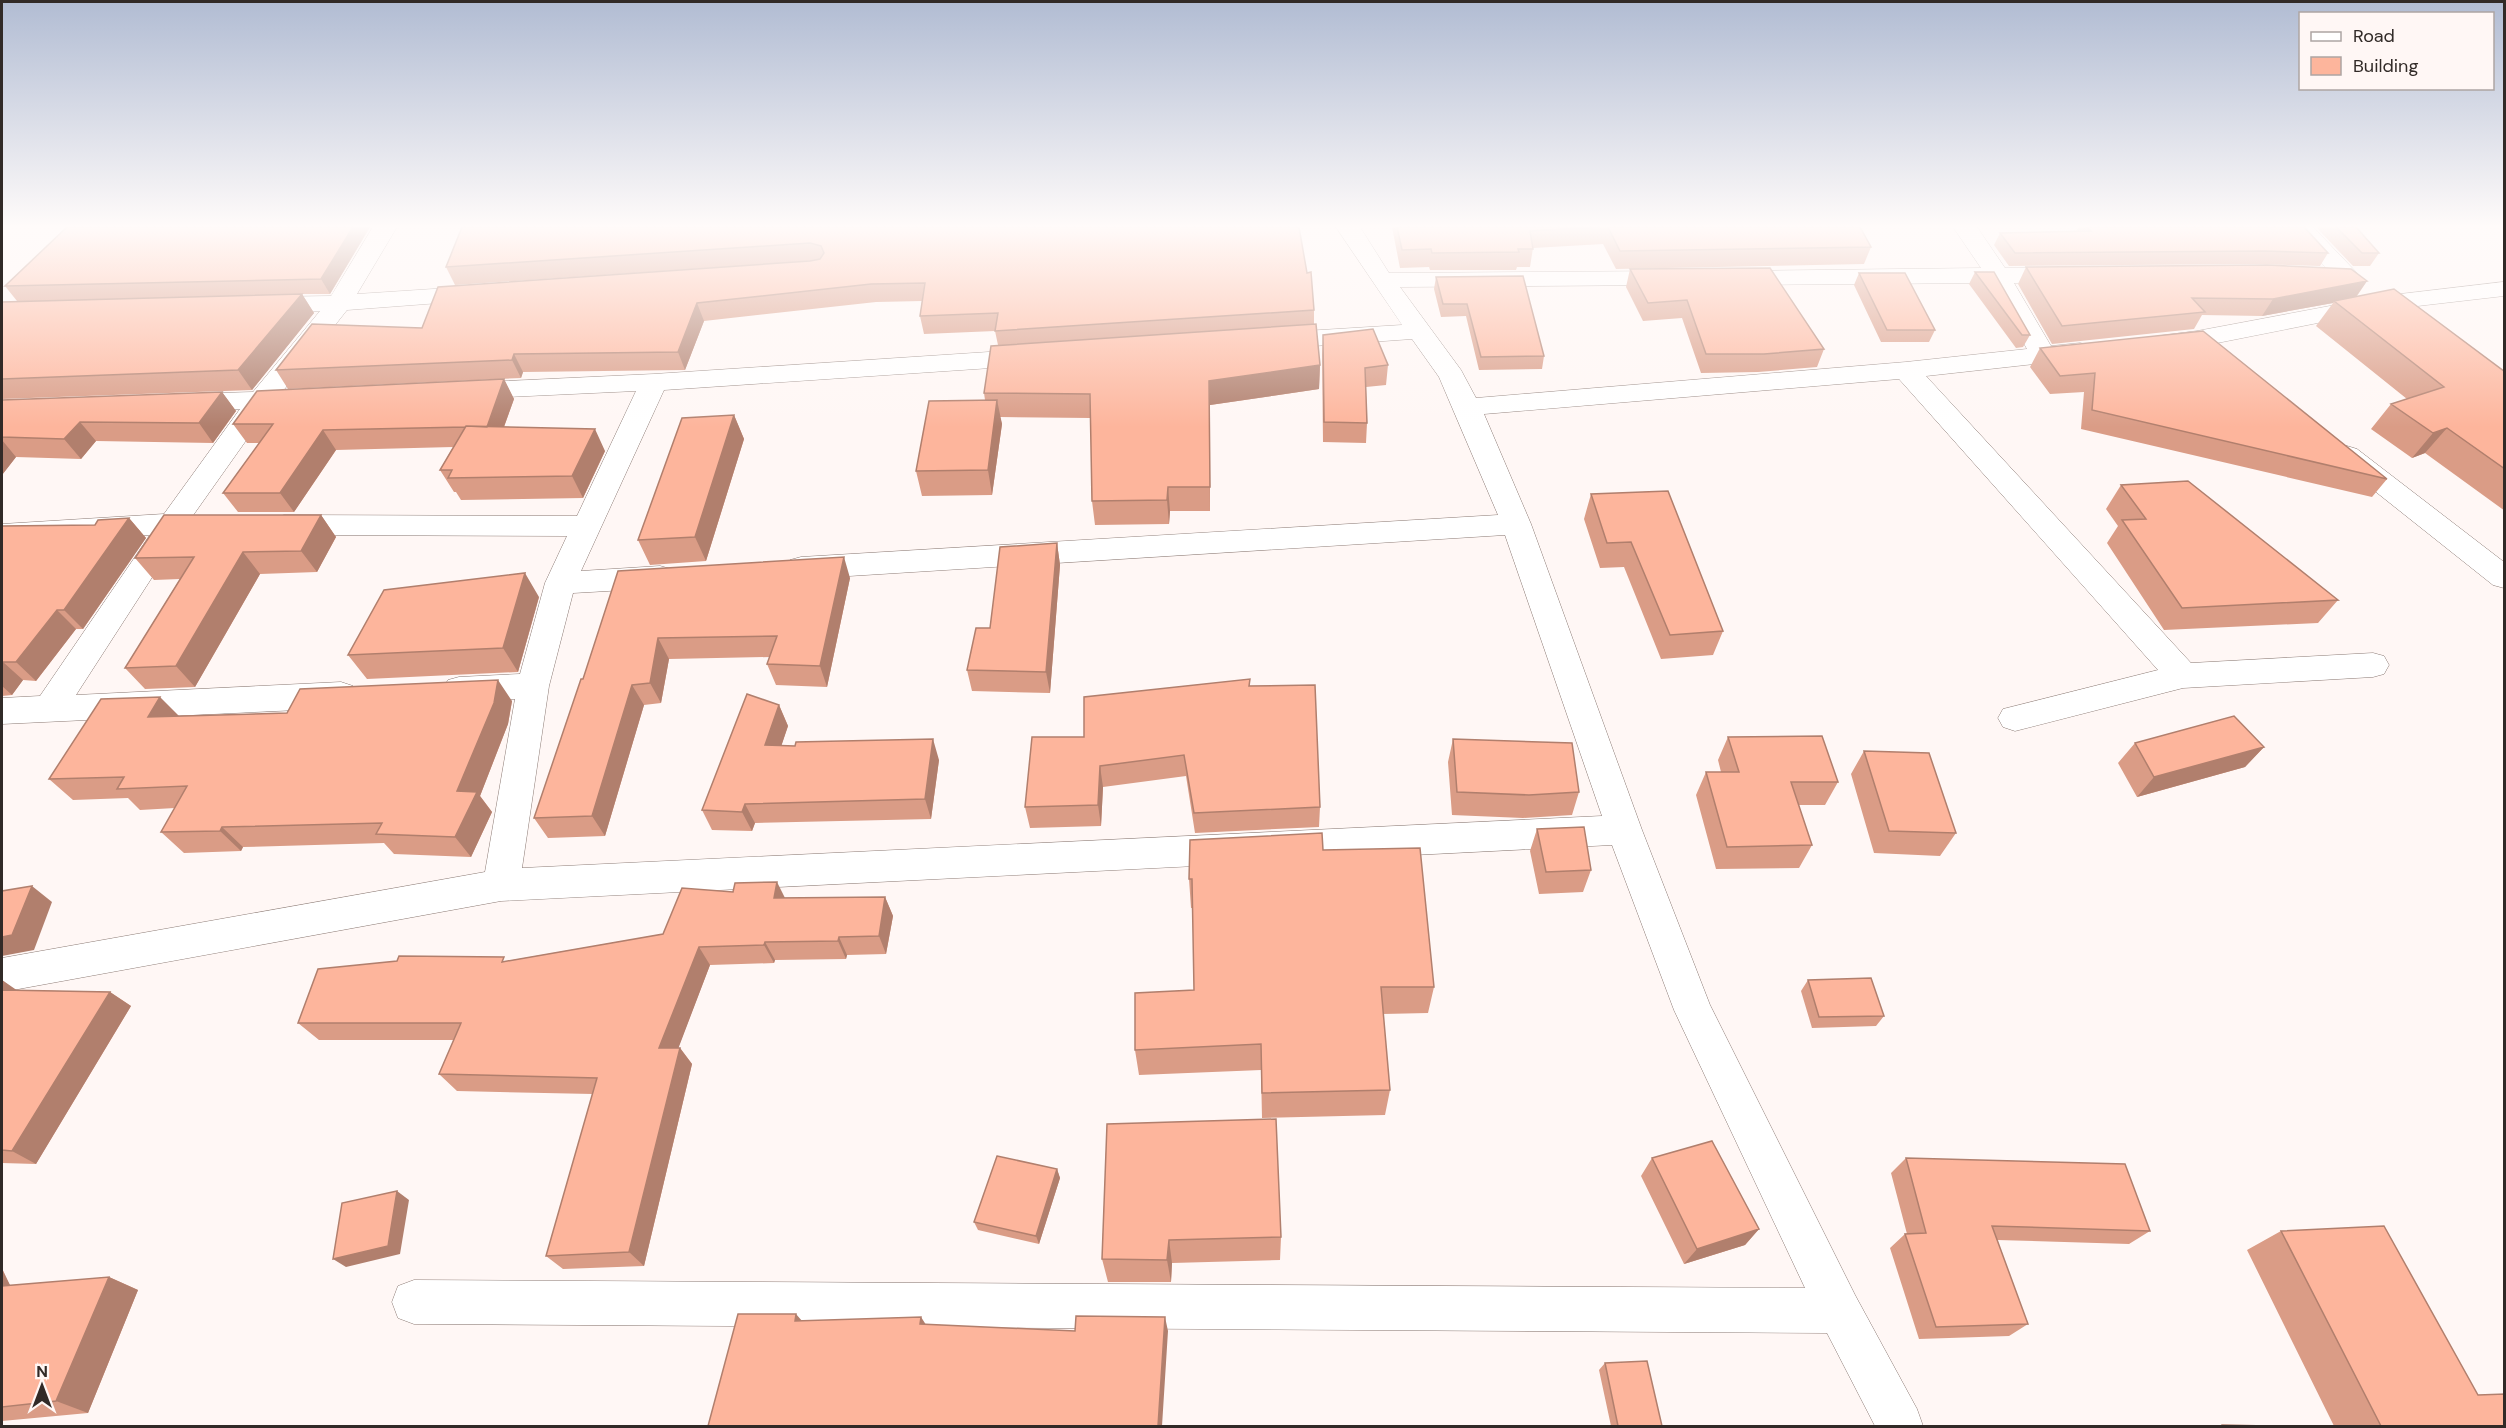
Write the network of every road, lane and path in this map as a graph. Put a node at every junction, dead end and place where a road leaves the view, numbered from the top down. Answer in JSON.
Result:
{"nodes":[{"id":1,"x":345,"y":294,"type":"edge"},
{"id":2,"x":468,"y":294,"type":"edge"},
{"id":3,"x":1392,"y":294,"type":"edge"},
{"id":4,"x":2008,"y":294,"type":"edge"},
{"id":5,"x":2370,"y":294,"type":"edge"},
{"id":6,"x":2465,"y":294,"type":"edge"},
{"id":7,"x":339,"y":303,"type":"junction"},
{"id":8,"x":2383,"y":303,"type":"junction"},
{"id":9,"x":246,"y":305,"type":"edge"},
{"id":10,"x":2411,"y":325,"type":"edge"},
{"id":11,"x":1420,"y":331,"type":"junction"},
{"id":12,"x":2197,"y":339,"type":"junction"},
{"id":13,"x":1252,"y":342,"type":"edge"},
{"id":14,"x":2138,"y":345,"type":"edge"},
{"id":15,"x":2102,"y":349,"type":"edge"},
{"id":16,"x":1061,"y":355,"type":"edge"},
{"id":17,"x":2043,"y":355,"type":"junction"},
{"id":18,"x":2225,"y":361,"type":"edge"},
{"id":19,"x":1905,"y":370,"type":"junction"},
{"id":20,"x":654,"y":382,"type":"junction"},
{"id":21,"x":440,"y":392,"type":"edge"},
{"id":22,"x":297,"y":399,"type":"edge"},
{"id":23,"x":261,"y":400,"type":"junction"},
{"id":24,"x":155,"y":404,"type":"edge"},
{"id":25,"x":1467,"y":407,"type":"junction"},
{"id":26,"x":2328,"y":440,"type":"edge"},
{"id":27,"x":173,"y":524,"type":"junction"},
{"id":28,"x":209,"y":524,"type":"edge"},
{"id":29,"x":256,"y":524,"type":"edge"},
{"id":30,"x":1516,"y":524,"type":"junction"},
{"id":31,"x":588,"y":526,"type":"junction"},
{"id":32,"x":2,"y":534,"type":"edge"},
{"id":33,"x":775,"y":570,"type":"edge"},
{"id":34,"x":692,"y":575,"type":"edge"},
{"id":35,"x":2505,"y":577,"type":"edge"},
{"id":36,"x":560,"y":583,"type":"junction"},
{"id":37,"x":2373,"y":665,"type":"dead end"},
{"id":38,"x":2183,"y":676,"type":"junction"},
{"id":39,"x":533,"y":686,"type":"junction"},
{"id":40,"x":426,"y":691,"type":"edge"},
{"id":41,"x":368,"y":694,"type":"edge"},
{"id":42,"x":49,"y":709,"type":"junction"},
{"id":43,"x":2,"y":711,"type":"edge"},
{"id":44,"x":2015,"y":718,"type":"dead end"},
{"id":45,"x":1624,"y":830,"type":"junction"},
{"id":46,"x":501,"y":885,"type":"junction"},
{"id":47,"x":2,"y":975,"type":"edge"},
{"id":48,"x":414,"y":1302,"type":"dead end"},
{"id":49,"x":1839,"y":1311,"type":"junction"},
{"id":50,"x":1900,"y":1426,"type":"edge"}],
"edges":[{"from":1,"to":7,"type":"street"},
{"from":2,"to":7,"type":"street"},
{"from":3,"to":11,"type":"street"},
{"from":4,"to":17,"type":"street"},
{"from":5,"to":8,"type":"street"},
{"from":6,"to":8,"type":"street"},
{"from":7,"to":9,"type":"street"},
{"from":7,"to":23,"type":"street"},
{"from":8,"to":10,"type":"street"},
{"from":8,"to":12,"type":"street"},
{"from":11,"to":13,"type":"street"},
{"from":11,"to":25,"type":"street"},
{"from":12,"to":14,"type":"street"},
{"from":12,"to":18,"type":"street"},
{"from":15,"to":17,"type":"street"},
{"from":16,"to":20,"type":"street"},
{"from":17,"to":19,"type":"street"},
{"from":19,"to":25,"type":"street"},
{"from":19,"to":38,"type":"street"},
{"from":20,"to":21,"type":"street"},
{"from":20,"to":31,"type":"street"},
{"from":22,"to":23,"type":"street"},
{"from":23,"to":24,"type":"street"},
{"from":23,"to":27,"type":"street"},
{"from":25,"to":30,"type":"street"},
{"from":26,"to":35,"type":"street"},
{"from":27,"to":28,"type":"street"},
{"from":27,"to":32,"type":"street"},
{"from":27,"to":42,"type":"street"},
{"from":29,"to":31,"type":"street"},
{"from":30,"to":33,"type":"street"},
{"from":30,"to":45,"type":"street"},
{"from":31,"to":36,"type":"street"},
{"from":34,"to":36,"type":"street"},
{"from":36,"to":39,"type":"street"},
{"from":37,"to":38,"type":"street"},
{"from":38,"to":44,"type":"street"},
{"from":39,"to":40,"type":"street"},
{"from":39,"to":46,"type":"street"},
{"from":41,"to":42,"type":"street"},
{"from":42,"to":43,"type":"street"},
{"from":45,"to":46,"type":"street"},
{"from":45,"to":49,"type":"street"},
{"from":46,"to":47,"type":"street"},
{"from":48,"to":49,"type":"street"},
{"from":49,"to":50,"type":"street"}]}
